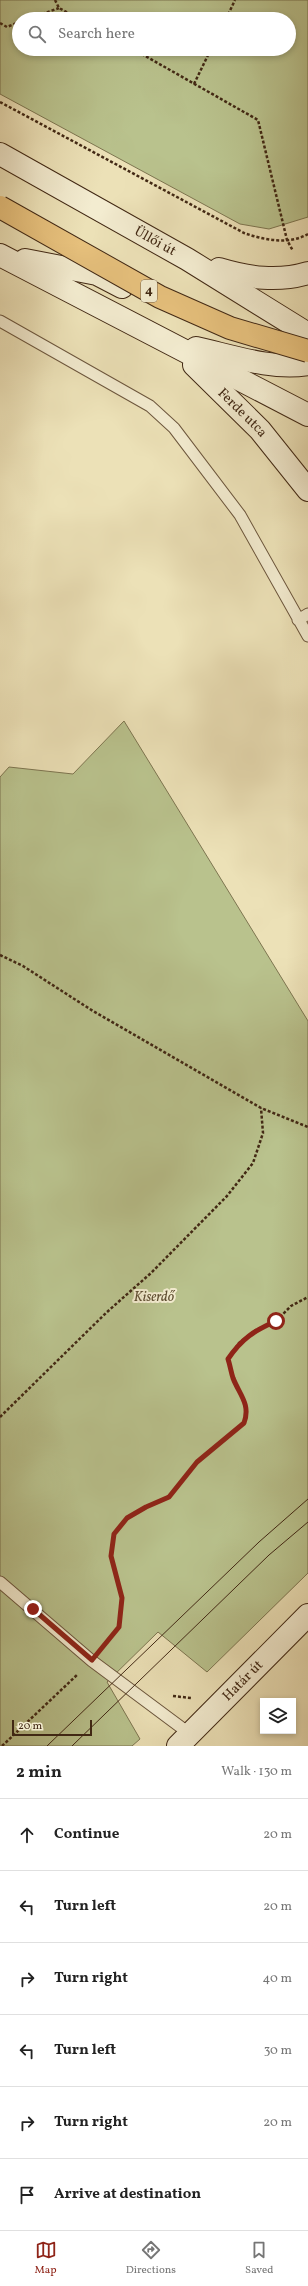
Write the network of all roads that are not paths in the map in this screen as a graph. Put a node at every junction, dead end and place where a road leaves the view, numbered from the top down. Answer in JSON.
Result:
{"nodes":[{"id":1,"x":0,"y":154,"type":"edge"},
{"id":2,"x":0,"y":207,"type":"edge"},
{"id":3,"x":0,"y":255,"type":"edge"},
{"id":4,"x":188,"y":260,"type":"junction"},
{"id":5,"x":308,"y":273,"type":"edge"},
{"id":6,"x":0,"y":321,"type":"edge"},
{"id":7,"x":308,"y":335,"type":"edge"},
{"id":8,"x":170,"y":343,"type":"junction"},
{"id":9,"x":308,"y":351,"type":"edge"},
{"id":10,"x":308,"y":364,"type":"edge"},
{"id":11,"x":308,"y":415,"type":"edge"},
{"id":12,"x":308,"y":490,"type":"edge"},
{"id":13,"x":303,"y":617,"type":"edge"},
{"id":14,"x":308,"y":636,"type":"edge"},
{"id":15,"x":0,"y":1582,"type":"edge"},
{"id":16,"x":308,"y":1615,"type":"edge"},
{"id":17,"x":184,"y":1740,"type":"edge"}],
"edges":[{"from":1,"to":4,"type":"main road","name":"Üllői út"},
{"from":2,"to":9,"type":"main road","number":"4","bridge":true},
{"from":3,"to":7,"type":"main road"},
{"from":3,"to":8,"type":"main road"},
{"from":4,"to":5,"type":"main road"},
{"from":4,"to":7,"type":"main road","name":"Üllői út"},
{"from":6,"to":13,"type":"lane"},
{"from":8,"to":10,"type":"main road"},
{"from":8,"to":11,"type":"main road"},
{"from":8,"to":12,"type":"main road","name":"Ferde utca"},
{"from":13,"to":14,"type":"lane"},
{"from":15,"to":17,"type":"lane"},
{"from":16,"to":17,"type":"main road","name":"Határ út"}]}
